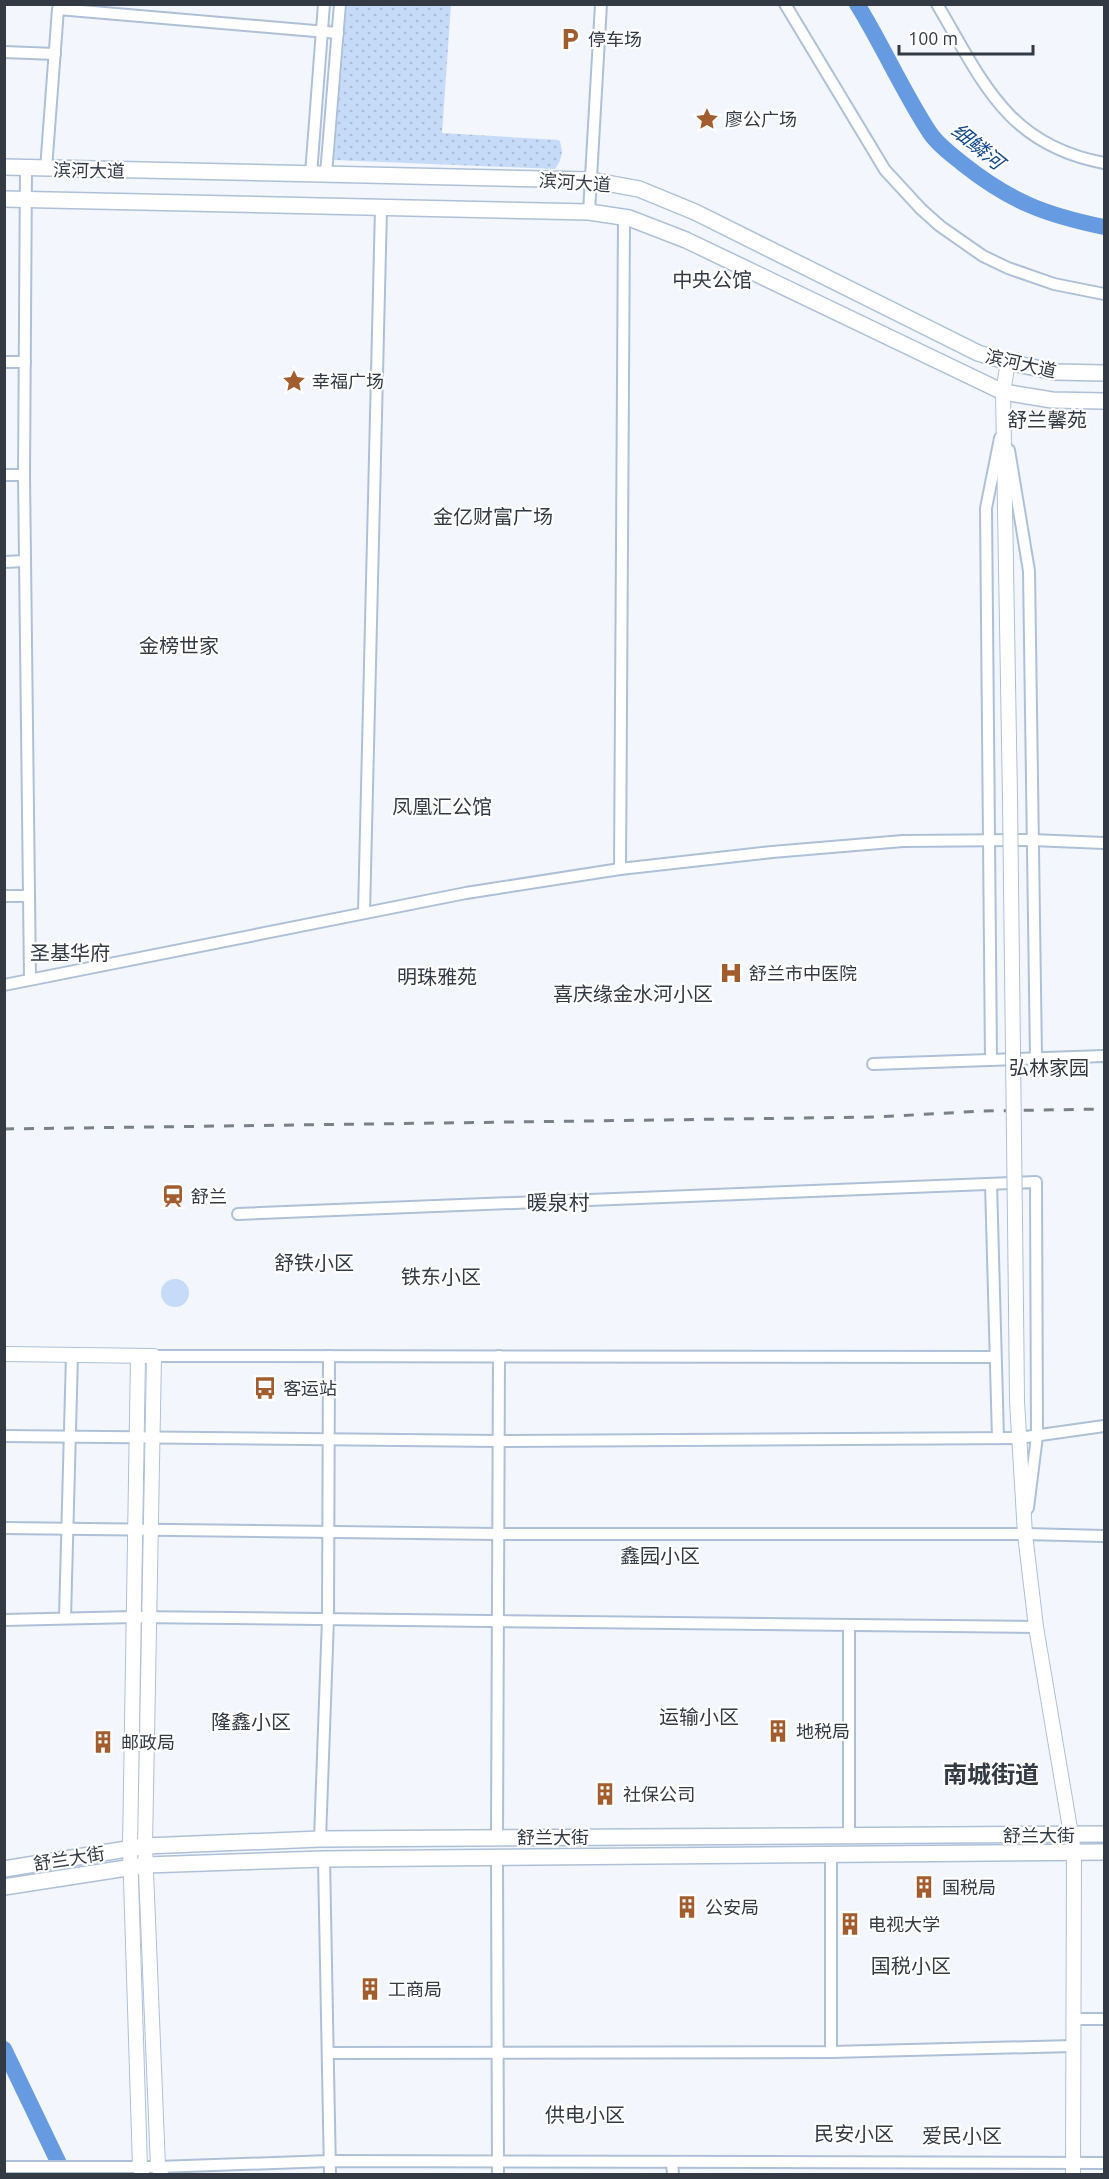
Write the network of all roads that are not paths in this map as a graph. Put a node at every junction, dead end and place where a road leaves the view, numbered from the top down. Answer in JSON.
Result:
{"nodes":[{"id":1,"x":324,"y":4,"type":"edge"},
{"id":2,"x":340,"y":4,"type":"edge"},
{"id":3,"x":601,"y":4,"type":"edge"},
{"id":4,"x":785,"y":4,"type":"edge"},
{"id":5,"x":937,"y":4,"type":"edge"},
{"id":6,"x":59,"y":7,"type":"edge"},
{"id":7,"x":322,"y":32,"type":"junction"},
{"id":8,"x":338,"y":33,"type":"junction"},
{"id":9,"x":4,"y":52,"type":"edge"},
{"id":10,"x":55,"y":54,"type":"junction"},
{"id":11,"x":1104,"y":163,"type":"edge"},
{"id":12,"x":4,"y":167,"type":"edge"},
{"id":13,"x":26,"y":167,"type":"junction"},
{"id":14,"x":46,"y":169,"type":"junction"},
{"id":15,"x":319,"y":174,"type":"junction"},
{"id":16,"x":590,"y":180,"type":"junction"},
{"id":17,"x":4,"y":199,"type":"edge"},
{"id":18,"x":26,"y":200,"type":"junction"},
{"id":19,"x":381,"y":208,"type":"junction"},
{"id":20,"x":589,"y":212,"type":"junction"},
{"id":21,"x":624,"y":218,"type":"junction"},
{"id":22,"x":1104,"y":294,"type":"edge"},
{"id":23,"x":4,"y":362,"type":"edge"},
{"id":24,"x":25,"y":362,"type":"junction"},
{"id":25,"x":1008,"y":362,"type":"junction"},
{"id":26,"x":1104,"y":374,"type":"edge"},
{"id":27,"x":1003,"y":392,"type":"junction"},
{"id":28,"x":1104,"y":401,"type":"edge"},
{"id":29,"x":1004,"y":417,"type":"junction"},
{"id":30,"x":4,"y":475,"type":"edge"},
{"id":31,"x":24,"y":475,"type":"junction"},
{"id":32,"x":25,"y":561,"type":"junction"},
{"id":33,"x":4,"y":562,"type":"edge"},
{"id":34,"x":988,"y":840,"type":"junction"},
{"id":35,"x":1032,"y":840,"type":"junction"},
{"id":36,"x":1104,"y":843,"type":"edge"},
{"id":37,"x":620,"y":869,"type":"junction"},
{"id":38,"x":4,"y":896,"type":"edge"},
{"id":39,"x":27,"y":896,"type":"junction"},
{"id":40,"x":364,"y":914,"type":"junction"},
{"id":41,"x":30,"y":979,"type":"junction"},
{"id":42,"x":4,"y":985,"type":"edge"},
{"id":43,"x":1104,"y":1056,"type":"edge"},
{"id":44,"x":1036,"y":1058,"type":"junction"},
{"id":45,"x":991,"y":1060,"type":"junction"},
{"id":46,"x":873,"y":1064,"type":"dead end"},
{"id":47,"x":991,"y":1184,"type":"junction"},
{"id":48,"x":238,"y":1214,"type":"dead end"},
{"id":49,"x":4,"y":1354,"type":"edge"},
{"id":50,"x":72,"y":1355,"type":"junction"},
{"id":51,"x":138,"y":1356,"type":"junction"},
{"id":52,"x":154,"y":1356,"type":"junction"},
{"id":53,"x":329,"y":1356,"type":"junction"},
{"id":54,"x":498,"y":1356,"type":"junction"},
{"id":55,"x":994,"y":1357,"type":"junction"},
{"id":56,"x":1104,"y":1426,"type":"edge"},
{"id":57,"x":4,"y":1436,"type":"edge"},
{"id":58,"x":1037,"y":1436,"type":"junction"},
{"id":59,"x":70,"y":1437,"type":"junction"},
{"id":60,"x":137,"y":1438,"type":"junction"},
{"id":61,"x":152,"y":1438,"type":"junction"},
{"id":62,"x":998,"y":1438,"type":"junction"},
{"id":63,"x":1019,"y":1438,"type":"junction"},
{"id":64,"x":329,"y":1440,"type":"junction"},
{"id":65,"x":498,"y":1441,"type":"junction"},
{"id":66,"x":4,"y":1528,"type":"edge"},
{"id":67,"x":67,"y":1529,"type":"junction"},
{"id":68,"x":135,"y":1529,"type":"junction"},
{"id":69,"x":151,"y":1529,"type":"junction"},
{"id":70,"x":328,"y":1532,"type":"junction"},
{"id":71,"x":498,"y":1534,"type":"junction"},
{"id":72,"x":1024,"y":1534,"type":"junction"},
{"id":73,"x":1104,"y":1536,"type":"edge"},
{"id":74,"x":134,"y":1617,"type":"junction"},
{"id":75,"x":149,"y":1617,"type":"junction"},
{"id":76,"x":65,"y":1618,"type":"junction"},
{"id":77,"x":328,"y":1619,"type":"junction"},
{"id":78,"x":4,"y":1620,"type":"edge"},
{"id":79,"x":497,"y":1621,"type":"junction"},
{"id":80,"x":849,"y":1625,"type":"junction"},
{"id":81,"x":1036,"y":1627,"type":"junction"},
{"id":82,"x":1104,"y":1834,"type":"edge"},
{"id":83,"x":849,"y":1835,"type":"junction"},
{"id":84,"x":1072,"y":1835,"type":"junction"},
{"id":85,"x":496,"y":1837,"type":"junction"},
{"id":86,"x":320,"y":1839,"type":"junction"},
{"id":87,"x":138,"y":1847,"type":"junction"},
{"id":88,"x":1074,"y":1852,"type":"junction"},
{"id":89,"x":1104,"y":1852,"type":"edge"},
{"id":90,"x":831,"y":1854,"type":"junction"},
{"id":91,"x":497,"y":1856,"type":"junction"},
{"id":92,"x":324,"y":1859,"type":"junction"},
{"id":93,"x":138,"y":1866,"type":"junction"},
{"id":94,"x":4,"y":1869,"type":"edge"},
{"id":95,"x":4,"y":1887,"type":"edge"},
{"id":96,"x":1073,"y":2019,"type":"junction"},
{"id":97,"x":1104,"y":2019,"type":"edge"},
{"id":98,"x":1073,"y":2046,"type":"junction"},
{"id":99,"x":499,"y":2052,"type":"junction"},
{"id":100,"x":831,"y":2052,"type":"junction"},
{"id":101,"x":328,"y":2053,"type":"junction"},
{"id":102,"x":330,"y":2161,"type":"junction"},
{"id":103,"x":498,"y":2162,"type":"junction"},
{"id":104,"x":672,"y":2162,"type":"junction"},
{"id":105,"x":1104,"y":2163,"type":"edge"},
{"id":106,"x":4,"y":2167,"type":"edge"},
{"id":107,"x":1073,"y":2168,"type":"edge"},
{"id":108,"x":23,"y":2170,"type":"edge"},
{"id":109,"x":141,"y":2171,"type":"edge"},
{"id":110,"x":159,"y":2171,"type":"edge"},
{"id":111,"x":330,"y":2175,"type":"edge"},
{"id":112,"x":498,"y":2175,"type":"edge"},
{"id":113,"x":673,"y":2175,"type":"edge"}],
"edges":[{"from":1,"to":7,"type":"street"},
{"from":2,"to":8,"type":"street"},
{"from":3,"to":16,"type":"street"},
{"from":4,"to":22,"type":"street"},
{"from":5,"to":11,"type":"street"},
{"from":6,"to":7,"type":"street"},
{"from":6,"to":10,"type":"street"},
{"from":7,"to":8,"type":"street"},
{"from":7,"to":15,"type":"street"},
{"from":8,"to":15,"type":"street"},
{"from":9,"to":10,"type":"street"},
{"from":10,"to":14,"type":"street"},
{"from":12,"to":13,"type":"main road","name":"滨河大道"},
{"from":13,"to":14,"type":"main road","name":"滨河大道"},
{"from":13,"to":18,"type":"street"},
{"from":14,"to":15,"type":"main road","name":"滨河大道"},
{"from":15,"to":16,"type":"main road","name":"滨河大道"},
{"from":16,"to":20,"type":"street"},
{"from":16,"to":25,"type":"main road","name":"滨河大道"},
{"from":17,"to":18,"type":"main road","name":"滨河大道"},
{"from":18,"to":19,"type":"main road","name":"滨河大道"},
{"from":18,"to":24,"type":"street"},
{"from":19,"to":20,"type":"main road","name":"滨河大道"},
{"from":19,"to":40,"type":"street"},
{"from":20,"to":21,"type":"main road","name":"滨河大道"},
{"from":21,"to":27,"type":"main road","name":"滨河大道"},
{"from":21,"to":37,"type":"street"},
{"from":23,"to":24,"type":"street"},
{"from":24,"to":31,"type":"street"},
{"from":25,"to":26,"type":"main road","name":"滨河大道"},
{"from":25,"to":27,"type":"main road"},
{"from":27,"to":28,"type":"main road","name":"滨河大道"},
{"from":27,"to":29,"type":"main road"},
{"from":29,"to":34,"type":"street"},
{"from":29,"to":35,"type":"street"},
{"from":29,"to":63,"type":"main road","bridge":true},
{"from":30,"to":31,"type":"street"},
{"from":31,"to":32,"type":"street"},
{"from":32,"to":33,"type":"street"},
{"from":32,"to":39,"type":"street"},
{"from":34,"to":35,"type":"street"},
{"from":34,"to":37,"type":"street"},
{"from":34,"to":45,"type":"street"},
{"from":35,"to":36,"type":"street"},
{"from":35,"to":44,"type":"street"},
{"from":37,"to":40,"type":"street"},
{"from":38,"to":39,"type":"street"},
{"from":39,"to":41,"type":"street"},
{"from":40,"to":41,"type":"street"},
{"from":41,"to":42,"type":"street"},
{"from":43,"to":44,"type":"street"},
{"from":44,"to":45,"type":"street"},
{"from":45,"to":46,"type":"street"},
{"from":47,"to":48,"type":"street"},
{"from":47,"to":55,"type":"street"},
{"from":47,"to":58,"type":"street"},
{"from":49,"to":50,"type":"main road"},
{"from":50,"to":51,"type":"main road"},
{"from":50,"to":59,"type":"street"},
{"from":51,"to":52,"type":"main road"},
{"from":51,"to":60,"type":"main road"},
{"from":52,"to":53,"type":"street"},
{"from":52,"to":61,"type":"main road"},
{"from":53,"to":54,"type":"street"},
{"from":53,"to":64,"type":"street"},
{"from":54,"to":55,"type":"street"},
{"from":54,"to":65,"type":"street"},
{"from":55,"to":62,"type":"street"},
{"from":56,"to":58,"type":"street"},
{"from":57,"to":59,"type":"street"},
{"from":58,"to":63,"type":"street"},
{"from":58,"to":72,"type":"street"},
{"from":59,"to":60,"type":"street"},
{"from":59,"to":67,"type":"street"},
{"from":60,"to":61,"type":"street"},
{"from":60,"to":68,"type":"main road"},
{"from":61,"to":64,"type":"street"},
{"from":61,"to":69,"type":"main road"},
{"from":62,"to":63,"type":"street"},
{"from":62,"to":65,"type":"street"},
{"from":63,"to":72,"type":"main road"},
{"from":64,"to":65,"type":"street"},
{"from":64,"to":70,"type":"street"},
{"from":65,"to":71,"type":"street"},
{"from":66,"to":67,"type":"street"},
{"from":67,"to":68,"type":"street"},
{"from":67,"to":76,"type":"street"},
{"from":68,"to":69,"type":"street"},
{"from":68,"to":74,"type":"main road"},
{"from":69,"to":70,"type":"street"},
{"from":69,"to":75,"type":"main road"},
{"from":70,"to":71,"type":"street"},
{"from":70,"to":77,"type":"street"},
{"from":71,"to":72,"type":"street"},
{"from":71,"to":79,"type":"street"},
{"from":72,"to":73,"type":"street"},
{"from":72,"to":81,"type":"main road"},
{"from":74,"to":75,"type":"street"},
{"from":74,"to":76,"type":"street"},
{"from":74,"to":87,"type":"main road"},
{"from":75,"to":77,"type":"street"},
{"from":75,"to":87,"type":"main road"},
{"from":76,"to":78,"type":"street"},
{"from":77,"to":79,"type":"street"},
{"from":77,"to":86,"type":"street"},
{"from":79,"to":80,"type":"street"},
{"from":79,"to":85,"type":"street"},
{"from":80,"to":81,"type":"street"},
{"from":80,"to":83,"type":"street"},
{"from":81,"to":84,"type":"main road"},
{"from":82,"to":84,"type":"main road","name":"舒兰大街"},
{"from":83,"to":84,"type":"main road","name":"舒兰大街"},
{"from":83,"to":85,"type":"main road","name":"舒兰大街"},
{"from":84,"to":88,"type":"main road"},
{"from":85,"to":86,"type":"main road","name":"舒兰大街"},
{"from":86,"to":87,"type":"main road","name":"舒兰大街"},
{"from":87,"to":93,"type":"main road"},
{"from":87,"to":94,"type":"main road","name":"舒兰大街"},
{"from":88,"to":89,"type":"main road","name":"舒兰大街"},
{"from":88,"to":90,"type":"main road","name":"舒兰大街"},
{"from":88,"to":96,"type":"main road"},
{"from":90,"to":91,"type":"main road","name":"舒兰大街"},
{"from":90,"to":100,"type":"street"},
{"from":91,"to":92,"type":"main road","name":"舒兰大街"},
{"from":91,"to":99,"type":"street"},
{"from":92,"to":93,"type":"main road","name":"舒兰大街"},
{"from":92,"to":101,"type":"street"},
{"from":93,"to":95,"type":"main road","name":"舒兰大街"},
{"from":93,"to":109,"type":"main road"},
{"from":93,"to":110,"type":"main road"},
{"from":96,"to":97,"type":"street"},
{"from":96,"to":98,"type":"main road"},
{"from":98,"to":100,"type":"street"},
{"from":98,"to":107,"type":"main road"},
{"from":99,"to":100,"type":"street"},
{"from":99,"to":101,"type":"street"},
{"from":99,"to":103,"type":"street"},
{"from":101,"to":102,"type":"street"},
{"from":102,"to":103,"type":"street"},
{"from":102,"to":110,"type":"street"},
{"from":102,"to":111,"type":"street"},
{"from":103,"to":104,"type":"street"},
{"from":103,"to":112,"type":"street"},
{"from":104,"to":107,"type":"street"},
{"from":104,"to":113,"type":"street"},
{"from":105,"to":107,"type":"street"},
{"from":106,"to":108,"type":"street"},
{"from":108,"to":109,"type":"street"},
{"from":109,"to":110,"type":"street"}]}
